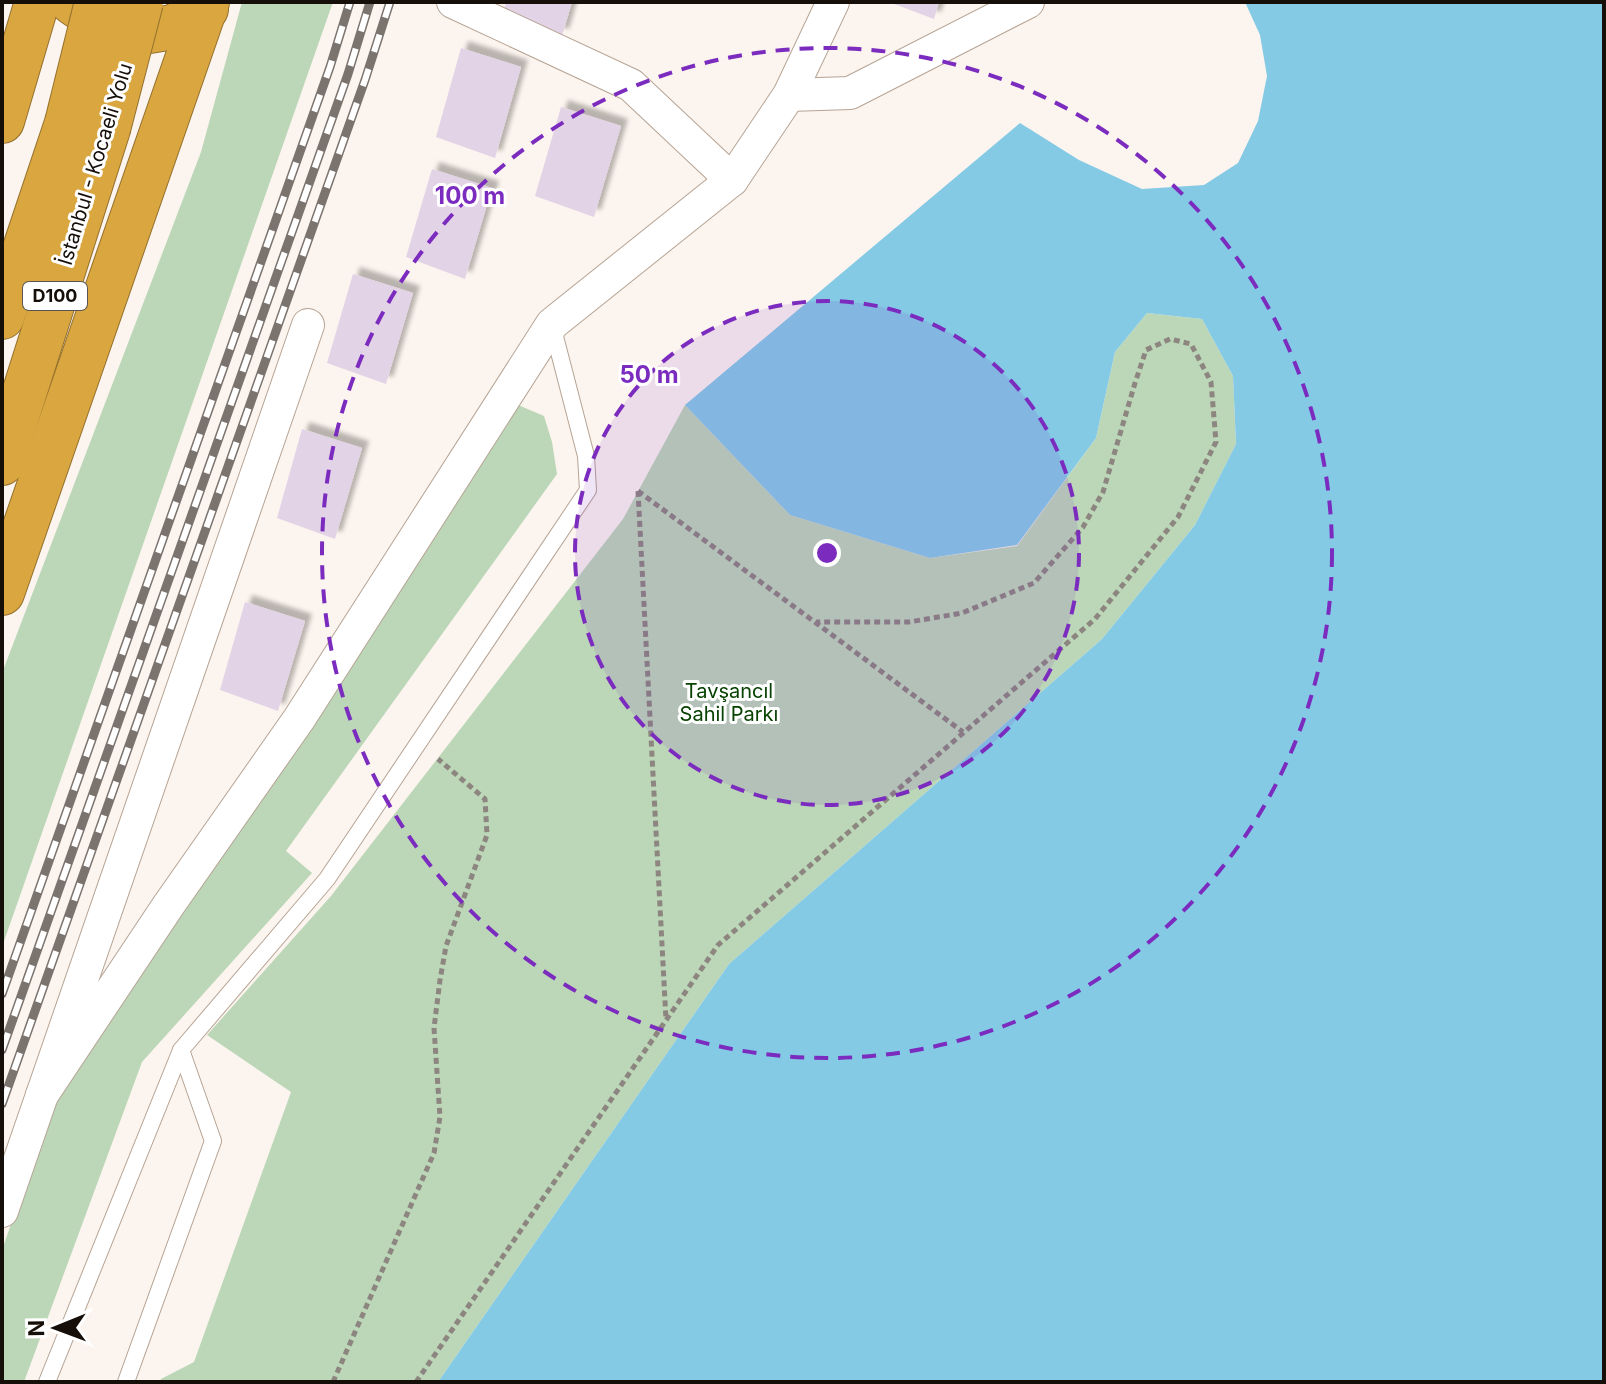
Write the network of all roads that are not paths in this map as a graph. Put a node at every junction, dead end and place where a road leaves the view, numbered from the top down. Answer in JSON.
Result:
{"nodes":[{"id":1,"x":37,"y":2,"type":"edge"},
{"id":2,"x":72,"y":2,"type":"edge"},
{"id":3,"x":97,"y":2,"type":"edge"},
{"id":4,"x":141,"y":2,"type":"edge"},
{"id":5,"x":453,"y":2,"type":"edge"},
{"id":6,"x":833,"y":2,"type":"edge"},
{"id":7,"x":1028,"y":2,"type":"edge"},
{"id":8,"x":207,"y":4,"type":"edge"},
{"id":9,"x":789,"y":95,"type":"junction"},
{"id":10,"x":2,"y":121,"type":"edge"},
{"id":11,"x":88,"y":126,"type":"junction"},
{"id":12,"x":732,"y":180,"type":"junction"},
{"id":13,"x":2,"y":317,"type":"edge"},
{"id":14,"x":552,"y":324,"type":"junction"},
{"id":15,"x":308,"y":325,"type":"dead end"},
{"id":16,"x":2,"y":463,"type":"edge"},
{"id":17,"x":2,"y":593,"type":"edge"},
{"id":18,"x":181,"y":1050,"type":"junction"},
{"id":19,"x":42,"y":1095,"type":"junction"},
{"id":20,"x":2,"y":1211,"type":"edge"},
{"id":21,"x":47,"y":1382,"type":"edge"},
{"id":22,"x":126,"y":1382,"type":"edge"}],
"edges":[{"from":1,"to":10,"type":"highway"},
{"from":2,"to":8,"type":"highway"},
{"from":3,"to":11,"type":"highway","number":"D100","bridge":true},
{"from":4,"to":11,"type":"highway","name":"İstanbul - Kocaeli Yolu","number":"D100","bridge":true},
{"from":5,"to":12,"type":"street"},
{"from":6,"to":9,"type":"street"},
{"from":7,"to":9,"type":"street"},
{"from":8,"to":17,"type":"highway"},
{"from":9,"to":12,"type":"street"},
{"from":11,"to":13,"type":"highway"},
{"from":11,"to":16,"type":"highway","name":"İstanbul - Kocaeli Yolu","number":"D100"},
{"from":12,"to":14,"type":"street"},
{"from":14,"to":18,"type":"lane"},
{"from":14,"to":19,"type":"street"},
{"from":15,"to":19,"type":"street"},
{"from":18,"to":21,"type":"lane"},
{"from":18,"to":22,"type":"lane"},
{"from":19,"to":20,"type":"street"}]}
